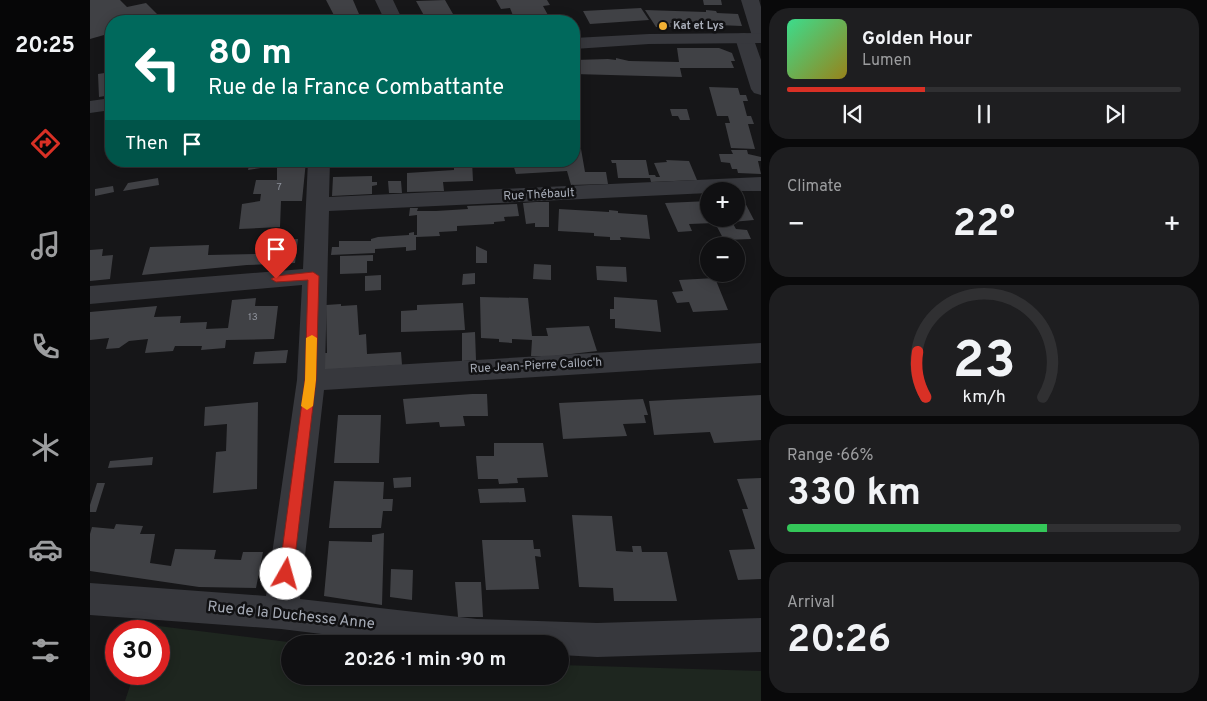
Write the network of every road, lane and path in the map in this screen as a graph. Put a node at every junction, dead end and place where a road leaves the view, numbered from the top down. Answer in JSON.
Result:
{"nodes":[{"id":1,"x":384,"y":0,"type":"edge"},
{"id":2,"x":750,"y":0,"type":"edge"},
{"id":3,"x":391,"y":15,"type":"edge"},
{"id":4,"x":755,"y":38,"type":"edge"},
{"id":5,"x":580,"y":44,"type":"edge"},
{"id":6,"x":761,"y":89,"type":"edge"},
{"id":7,"x":105,"y":105,"type":"edge"},
{"id":8,"x":90,"y":107,"type":"edge"},
{"id":9,"x":319,"y":167,"type":"edge"},
{"id":10,"x":761,"y":184,"type":"edge"},
{"id":11,"x":316,"y":205,"type":"junction"},
{"id":12,"x":313,"y":276,"type":"junction"},
{"id":13,"x":90,"y":295,"type":"edge"},
{"id":14,"x":761,"y":353,"type":"edge"},
{"id":15,"x":311,"y":380,"type":"junction"},
{"id":16,"x":90,"y":599,"type":"edge"},
{"id":17,"x":282,"y":613,"type":"junction"},
{"id":18,"x":761,"y":635,"type":"edge"}],
"edges":[{"from":1,"to":3,"type":"street"},
{"from":2,"to":4,"type":"street"},
{"from":4,"to":5,"type":"street"},
{"from":4,"to":6,"type":"street"},
{"from":7,"to":8,"type":"street"},
{"from":9,"to":11,"type":"street"},
{"from":10,"to":11,"type":"street","name":"Rue Thébault"},
{"from":11,"to":12,"type":"street"},
{"from":12,"to":13,"type":"street"},
{"from":12,"to":15,"type":"street"},
{"from":14,"to":15,"type":"street","name":"Rue Jean-Pierre Calloc'h"},
{"from":15,"to":17,"type":"street"},
{"from":16,"to":17,"type":"street","name":"Rue de la Duchesse Anne"},
{"from":17,"to":18,"type":"street","name":"Rue de la Duchesse Anne"}]}
